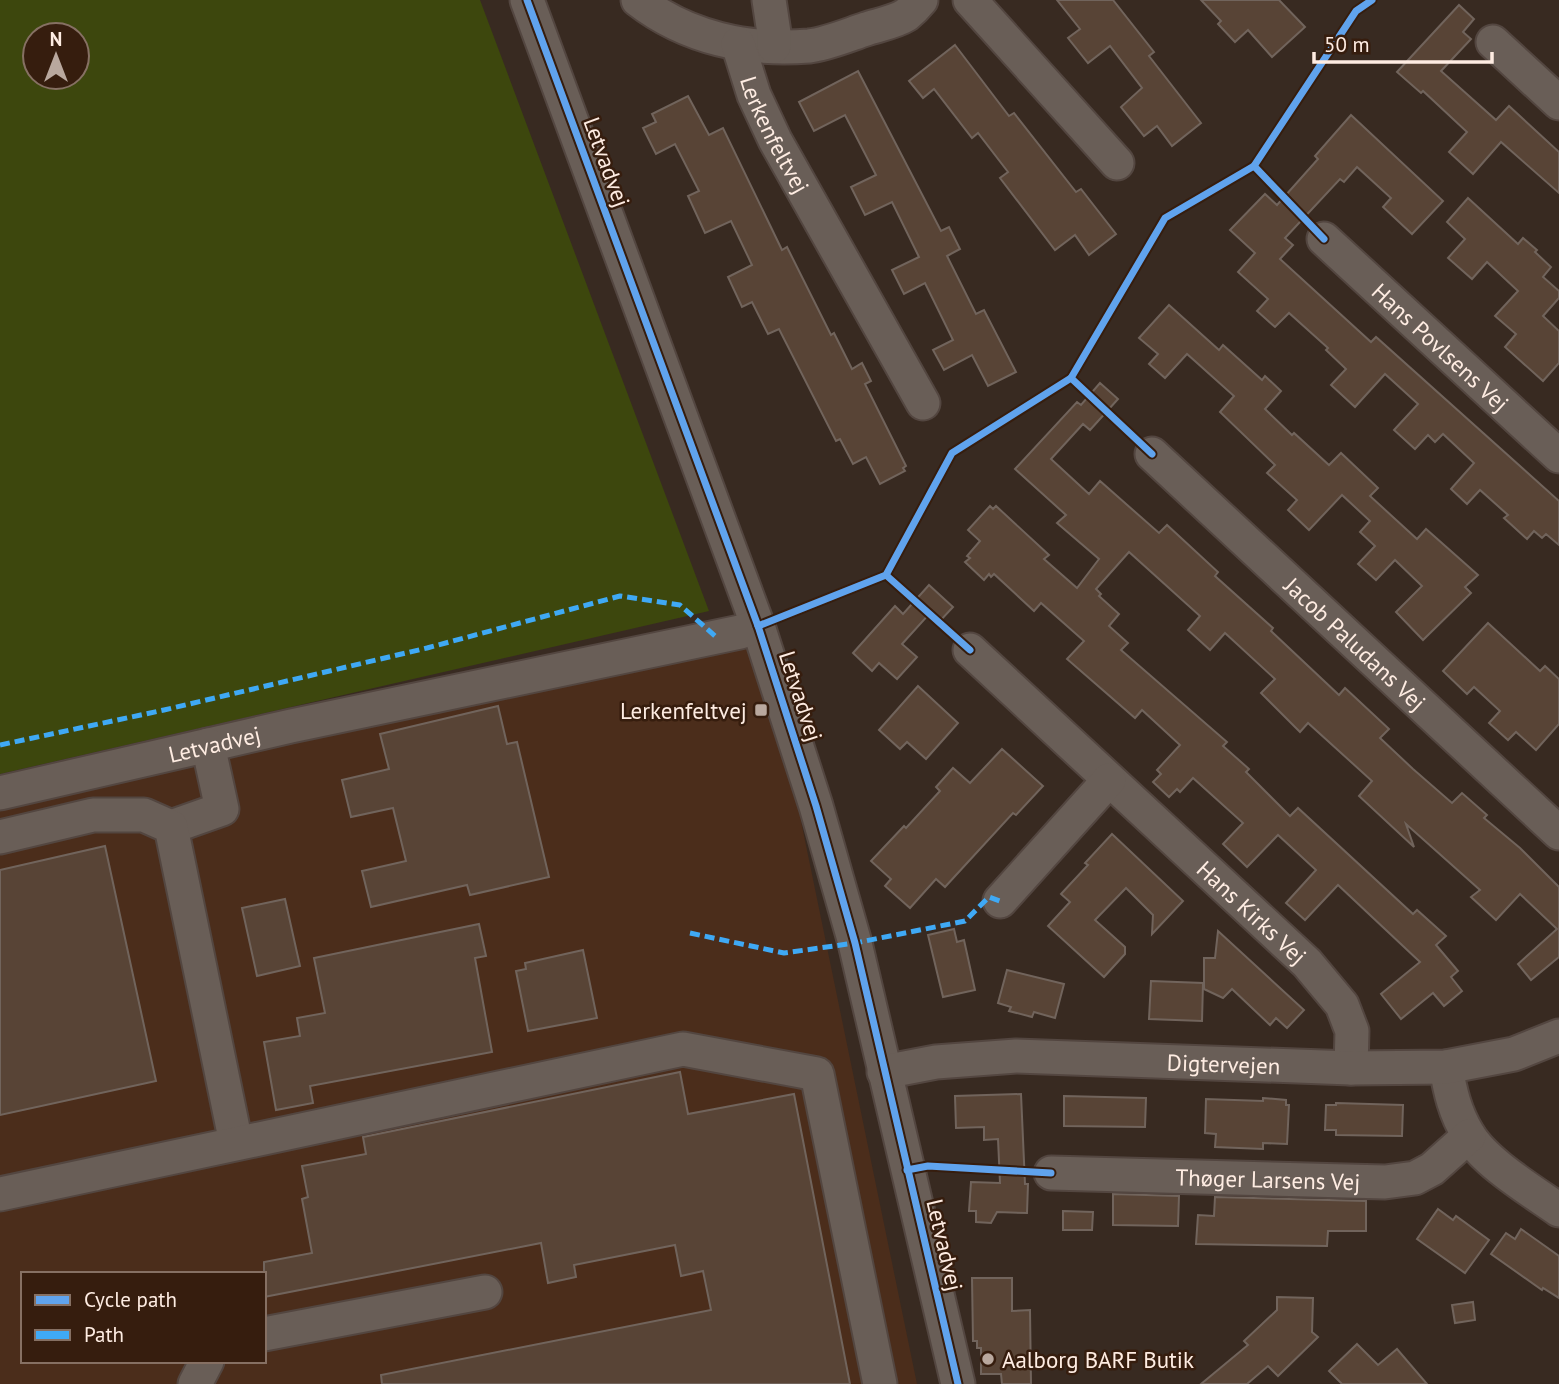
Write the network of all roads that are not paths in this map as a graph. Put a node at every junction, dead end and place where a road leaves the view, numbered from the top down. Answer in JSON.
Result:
{"nodes":[{"id":1,"x":527,"y":0,"type":"edge"},
{"id":2,"x":638,"y":0,"type":"edge"},
{"id":3,"x":769,"y":0,"type":"edge"},
{"id":4,"x":921,"y":0,"type":"edge"},
{"id":5,"x":970,"y":0,"type":"edge"},
{"id":6,"x":1493,"y":42,"type":"dead end"},
{"id":7,"x":738,"y":44,"type":"junction"},
{"id":8,"x":774,"y":46,"type":"junction"},
{"id":9,"x":1559,"y":103,"type":"edge"},
{"id":10,"x":1117,"y":163,"type":"dead end"},
{"id":11,"x":1324,"y":239,"type":"dead end"},
{"id":12,"x":923,"y":403,"type":"dead end"},
{"id":13,"x":1152,"y":454,"type":"dead end"},
{"id":14,"x":1559,"y":456,"type":"edge"},
{"id":15,"x":758,"y":626,"type":"junction"},
{"id":16,"x":970,"y":650,"type":"dead end"},
{"id":17,"x":208,"y":745,"type":"junction"},
{"id":18,"x":1109,"y":780,"type":"junction"},
{"id":19,"x":0,"y":793,"type":"edge"},
{"id":20,"x":171,"y":827,"type":"junction"},
{"id":21,"x":1559,"y":833,"type":"edge"},
{"id":22,"x":0,"y":837,"type":"edge"},
{"id":23,"x":1000,"y":901,"type":"dead end"},
{"id":24,"x":1559,"y":1036,"type":"edge"},
{"id":25,"x":1446,"y":1067,"type":"junction"},
{"id":26,"x":1351,"y":1068,"type":"junction"},
{"id":27,"x":884,"y":1072,"type":"junction"},
{"id":28,"x":1469,"y":1136,"type":"junction"},
{"id":29,"x":236,"y":1143,"type":"junction"},
{"id":30,"x":1051,"y":1173,"type":"dead end"},
{"id":31,"x":0,"y":1194,"type":"edge"},
{"id":32,"x":1559,"y":1210,"type":"edge"},
{"id":33,"x":485,"y":1293,"type":"dead end"},
{"id":34,"x":266,"y":1334,"type":"edge"},
{"id":35,"x":206,"y":1363,"type":"edge"},
{"id":36,"x":195,"y":1384,"type":"edge"},
{"id":37,"x":880,"y":1384,"type":"edge"},
{"id":38,"x":958,"y":1384,"type":"edge"}],
"edges":[{"from":1,"to":15,"type":"street","name":"Letvadvej"},
{"from":2,"to":7,"type":"street","name":"Lerkenfeltvej"},
{"from":3,"to":8,"type":"street","name":"Lerkenfeltvej"},
{"from":4,"to":8,"type":"street","name":"Lerkenfeltvej"},
{"from":5,"to":10,"type":"street"},
{"from":6,"to":9,"type":"street"},
{"from":7,"to":8,"type":"street","name":"Lerkenfeltvej"},
{"from":7,"to":12,"type":"street","name":"Lerkenfeltvej"},
{"from":11,"to":14,"type":"street","name":"Hans Povlsens Vej"},
{"from":13,"to":21,"type":"street","name":"Jacob Paludans Vej"},
{"from":15,"to":17,"type":"street","name":"Letvadvej"},
{"from":15,"to":27,"type":"street","name":"Letvadvej"},
{"from":16,"to":18,"type":"street","name":"Hans Kirks Vej"},
{"from":17,"to":19,"type":"street","name":"Letvadvej"},
{"from":17,"to":20,"type":"street"},
{"from":18,"to":23,"type":"street"},
{"from":18,"to":26,"type":"street","name":"Hans Kirks Vej"},
{"from":20,"to":22,"type":"street"},
{"from":20,"to":29,"type":"street"},
{"from":24,"to":25,"type":"street","name":"Digtervejen"},
{"from":25,"to":26,"type":"street","name":"Digtervejen"},
{"from":25,"to":28,"type":"street"},
{"from":26,"to":27,"type":"street","name":"Digtervejen"},
{"from":27,"to":38,"type":"street","name":"Letvadvej"},
{"from":28,"to":30,"type":"street","name":"Thøger Larsens Vej"},
{"from":28,"to":32,"type":"street"},
{"from":29,"to":31,"type":"street"},
{"from":29,"to":37,"type":"street"},
{"from":33,"to":34,"type":"street"},
{"from":35,"to":36,"type":"street"}]}
